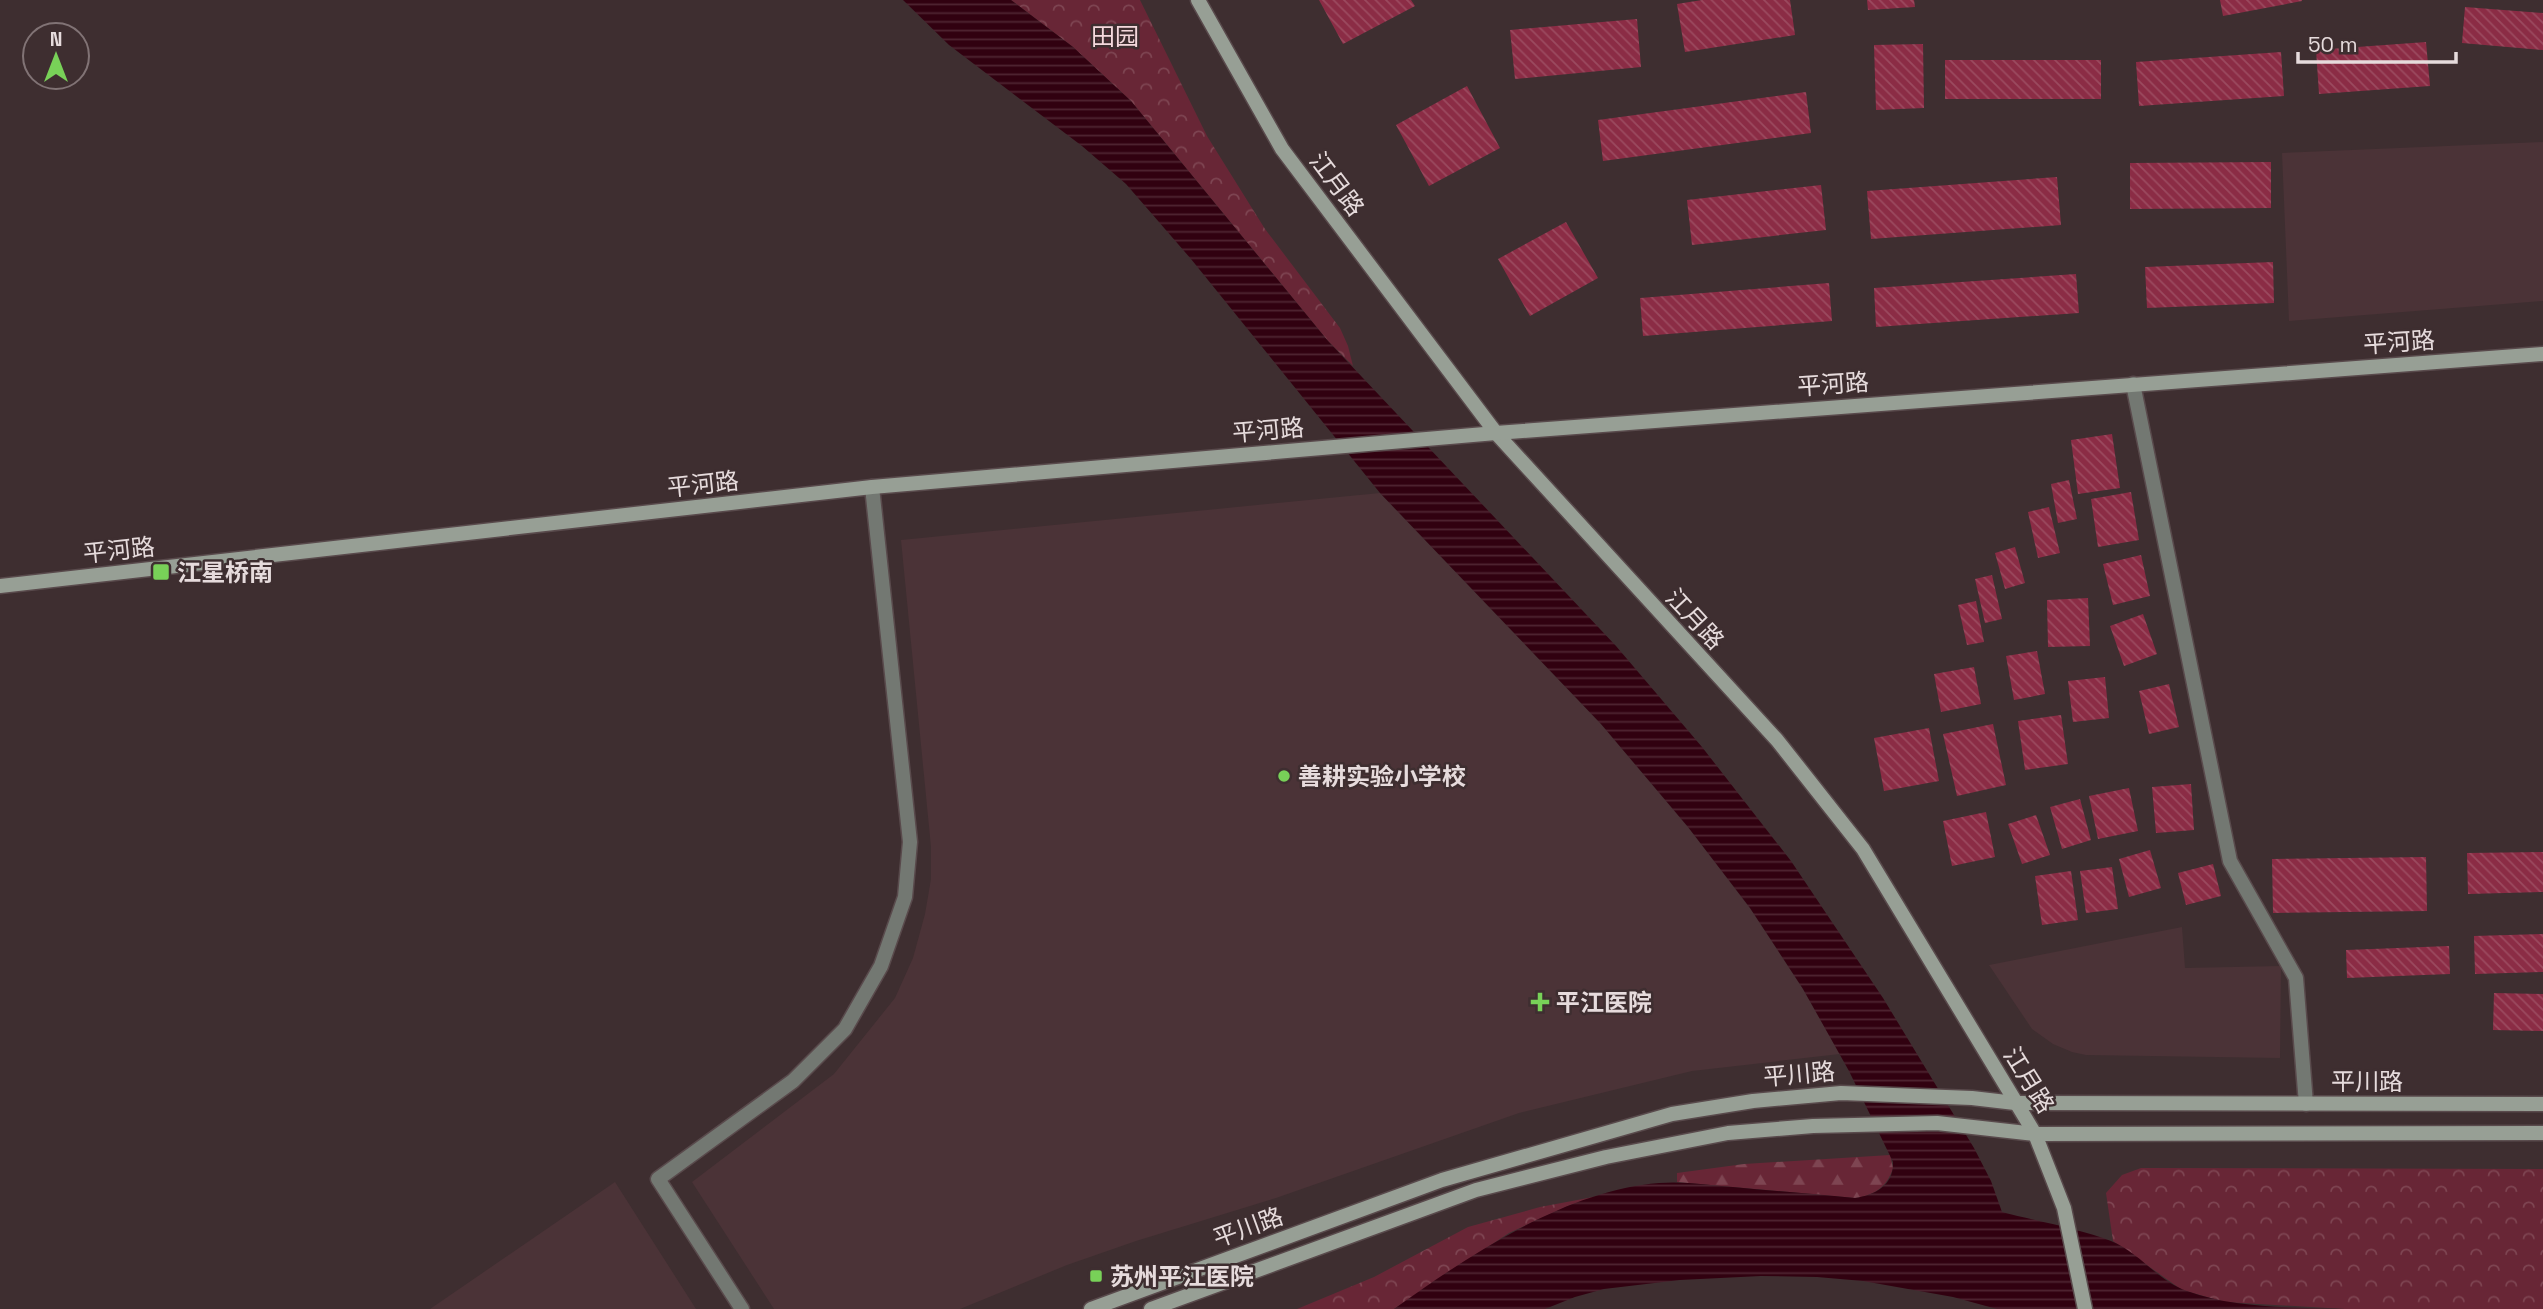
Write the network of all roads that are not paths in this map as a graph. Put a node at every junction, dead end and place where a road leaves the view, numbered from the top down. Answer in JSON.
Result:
{"nodes":[{"id":1,"x":1198,"y":0,"type":"edge"},
{"id":2,"x":2543,"y":354,"type":"edge"},
{"id":3,"x":2133,"y":384,"type":"junction"},
{"id":4,"x":1496,"y":433,"type":"junction"},
{"id":5,"x":872,"y":487,"type":"junction"},
{"id":6,"x":0,"y":586,"type":"edge"},
{"id":7,"x":2015,"y":1103,"type":"junction"},
{"id":8,"x":2306,"y":1104,"type":"junction"},
{"id":9,"x":2543,"y":1104,"type":"edge"},
{"id":10,"x":2543,"y":1133,"type":"edge"},
{"id":11,"x":2035,"y":1134,"type":"junction"},
{"id":12,"x":742,"y":1309,"type":"edge"},
{"id":13,"x":1091,"y":1309,"type":"edge"},
{"id":14,"x":1151,"y":1309,"type":"edge"},
{"id":15,"x":2085,"y":1309,"type":"edge"}],
"edges":[{"from":1,"to":4,"type":"street","name":"江月路"},
{"from":2,"to":3,"type":"street","name":"平河路"},
{"from":3,"to":4,"type":"street","name":"平河路"},
{"from":3,"to":8,"type":"street"},
{"from":4,"to":5,"type":"street","name":"平河路"},
{"from":4,"to":7,"type":"street","name":"江月路"},
{"from":5,"to":6,"type":"street","name":"平河路"},
{"from":5,"to":12,"type":"street"},
{"from":7,"to":8,"type":"street","name":"平川路"},
{"from":7,"to":11,"type":"street","name":"江月路"},
{"from":7,"to":13,"type":"street","name":"平川路"},
{"from":8,"to":9,"type":"street","name":"平川路"},
{"from":10,"to":11,"type":"street","name":"平川路"},
{"from":11,"to":14,"type":"street","name":"平川路"},
{"from":11,"to":15,"type":"street","name":"江月路"}]}
